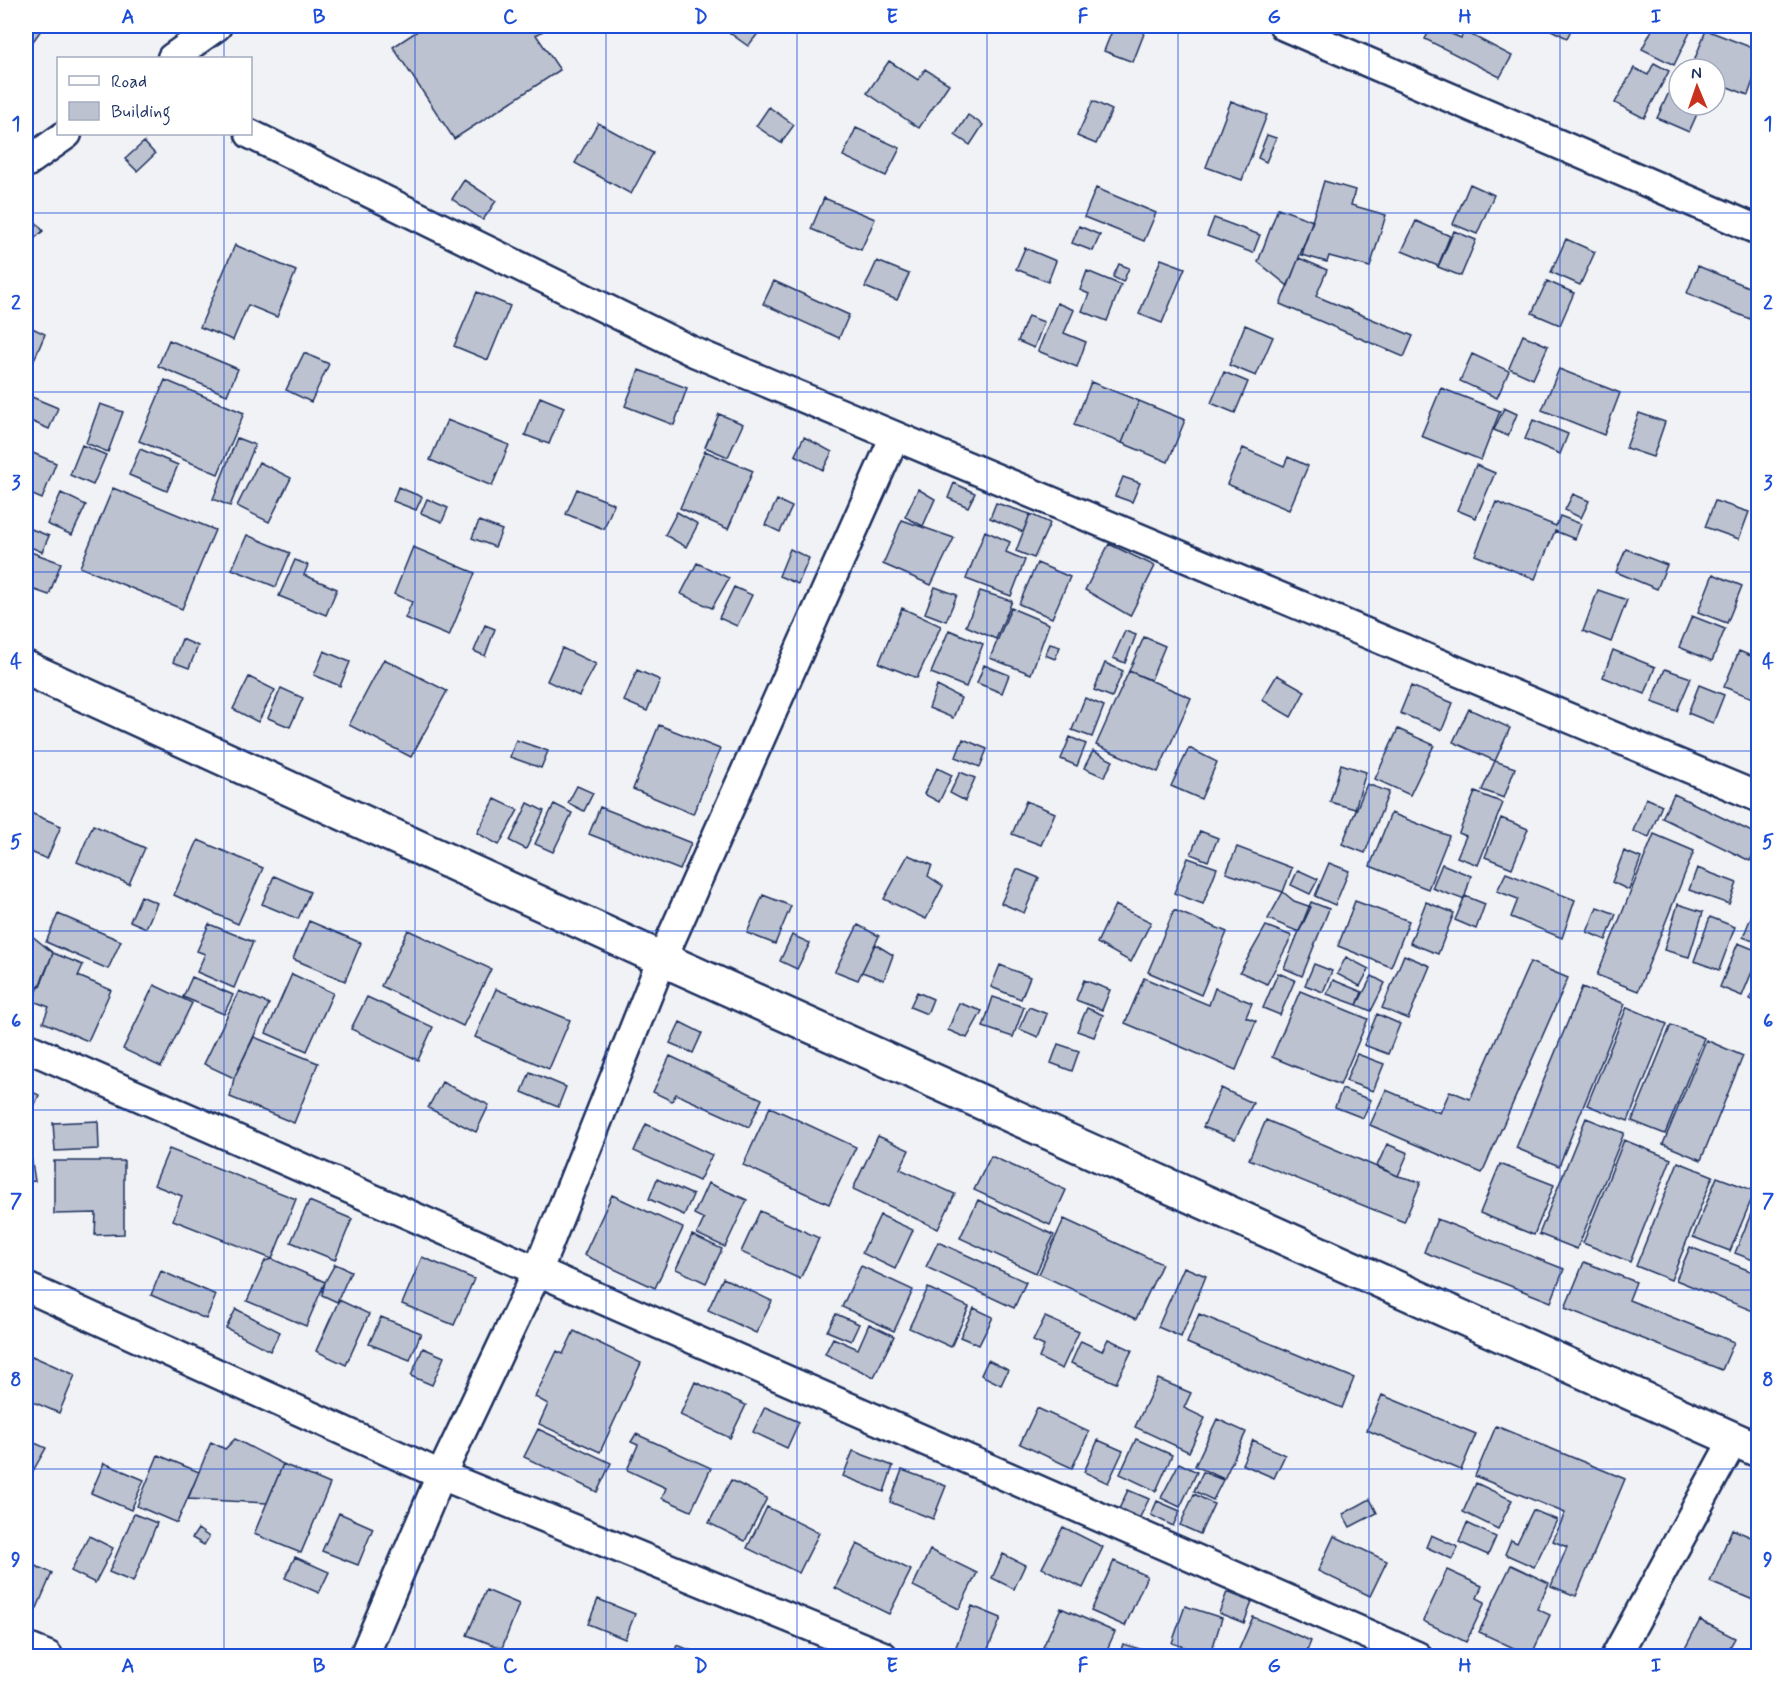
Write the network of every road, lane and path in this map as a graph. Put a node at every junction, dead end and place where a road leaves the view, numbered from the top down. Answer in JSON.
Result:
{"nodes":[{"id":1,"x":217,"y":26,"type":"edge"},
{"id":2,"x":1284,"y":26,"type":"edge"},
{"id":3,"x":173,"y":57,"type":"edge"},
{"id":4,"x":66,"y":135,"type":"edge"},
{"id":5,"x":252,"y":135,"type":"edge"},
{"id":6,"x":26,"y":164,"type":"edge"},
{"id":7,"x":1758,"y":230,"type":"edge"},
{"id":8,"x":895,"y":436,"type":"junction"},
{"id":9,"x":26,"y":668,"type":"edge"},
{"id":10,"x":1758,"y":797,"type":"edge"},
{"id":11,"x":662,"y":959,"type":"junction"},
{"id":12,"x":26,"y":1047,"type":"edge"},
{"id":13,"x":538,"y":1270,"type":"junction"},
{"id":14,"x":26,"y":1287,"type":"edge"},
{"id":15,"x":1746,"y":1444,"type":"edge"},
{"id":16,"x":441,"y":1474,"type":"junction"},
{"id":17,"x":26,"y":1647,"type":"edge"},
{"id":18,"x":48,"y":1656,"type":"edge"},
{"id":19,"x":364,"y":1656,"type":"edge"},
{"id":20,"x":883,"y":1656,"type":"edge"},
{"id":21,"x":1417,"y":1656,"type":"edge"},
{"id":22,"x":1616,"y":1656,"type":"edge"}],
"edges":[{"from":1,"to":3,"type":"street"},
{"from":2,"to":7,"type":"street"},
{"from":4,"to":6,"type":"street"},
{"from":5,"to":8,"type":"street"},
{"from":8,"to":10,"type":"street"},
{"from":8,"to":11,"type":"street"},
{"from":9,"to":11,"type":"main road"},
{"from":11,"to":13,"type":"street"},
{"from":11,"to":15,"type":"main road"},
{"from":12,"to":13,"type":"street"},
{"from":13,"to":16,"type":"street"},
{"from":13,"to":21,"type":"street"},
{"from":14,"to":16,"type":"street"},
{"from":15,"to":22,"type":"street"},
{"from":16,"to":19,"type":"street"},
{"from":16,"to":20,"type":"street"},
{"from":17,"to":18,"type":"street"}]}
